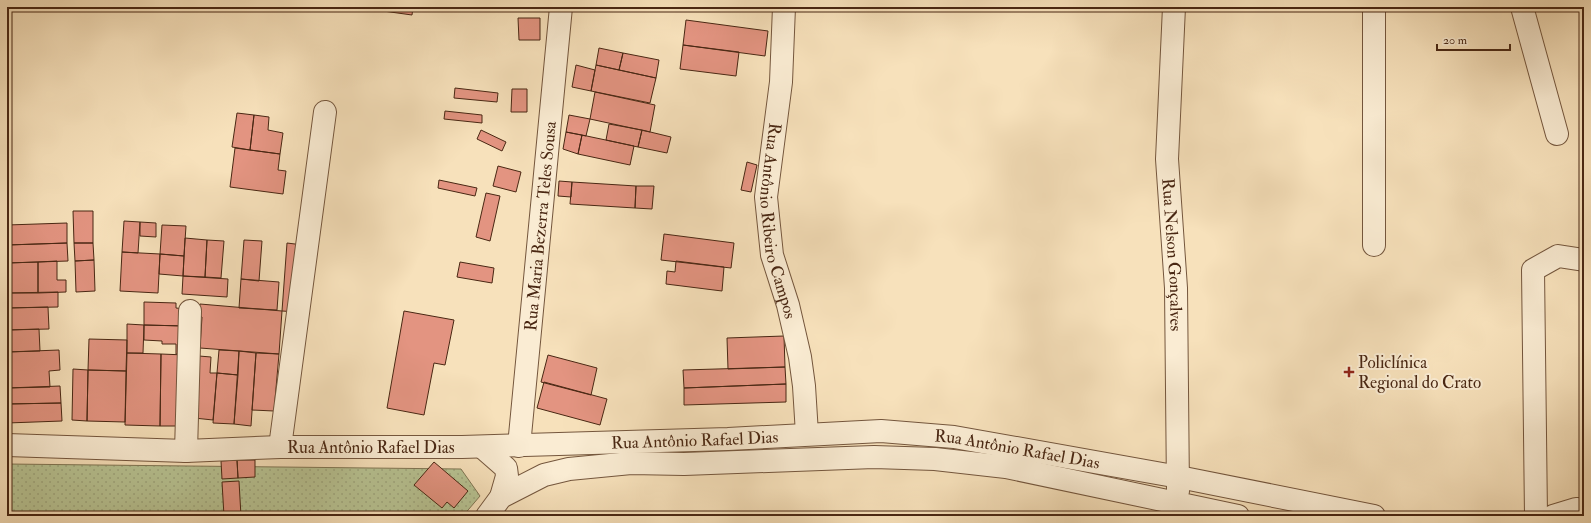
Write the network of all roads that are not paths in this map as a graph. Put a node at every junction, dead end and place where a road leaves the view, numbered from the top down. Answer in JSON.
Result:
{"nodes":[{"id":1,"x":561,"y":7,"type":"edge"},
{"id":2,"x":784,"y":7,"type":"edge"},
{"id":3,"x":1174,"y":7,"type":"edge"},
{"id":4,"x":1374,"y":7,"type":"edge"},
{"id":5,"x":1522,"y":7,"type":"edge"},
{"id":6,"x":325,"y":112,"type":"dead end"},
{"id":7,"x":1557,"y":134,"type":"dead end"},
{"id":8,"x":1374,"y":245,"type":"dead end"},
{"id":9,"x":1584,"y":260,"type":"edge"},
{"id":10,"x":190,"y":311,"type":"dead end"},
{"id":11,"x":807,"y":434,"type":"junction"},
{"id":12,"x":728,"y":439,"type":"junction"},
{"id":13,"x":7,"y":445,"type":"edge"},
{"id":14,"x":519,"y":446,"type":"junction"},
{"id":15,"x":280,"y":447,"type":"junction"},
{"id":16,"x":482,"y":447,"type":"junction"},
{"id":17,"x":186,"y":451,"type":"junction"},
{"id":18,"x":731,"y":462,"type":"junction"},
{"id":19,"x":1179,"y":477,"type":"junction"},
{"id":20,"x":502,"y":497,"type":"junction"},
{"id":21,"x":1177,"y":503,"type":"junction"},
{"id":22,"x":1584,"y":510,"type":"edge"},
{"id":23,"x":486,"y":516,"type":"edge"},
{"id":24,"x":1238,"y":516,"type":"edge"},
{"id":25,"x":1374,"y":516,"type":"edge"},
{"id":26,"x":1536,"y":516,"type":"edge"},
{"id":27,"x":1553,"y":516,"type":"edge"}],
"edges":[{"from":1,"to":14,"type":"street","name":"Rua Maria Bezerra Teles Sousa"},
{"from":2,"to":11,"type":"street","name":"Rua Antônio Ribeiro Campos"},
{"from":3,"to":19,"type":"street","name":"Rua Nelson Gonçalves"},
{"from":4,"to":8,"type":"street"},
{"from":5,"to":7,"type":"street"},
{"from":6,"to":15,"type":"street"},
{"from":9,"to":26,"type":"street"},
{"from":10,"to":17,"type":"street"},
{"from":11,"to":12,"type":"street","name":"Rua Antônio Rafael Dias"},
{"from":11,"to":19,"type":"street","name":"Rua Antônio Rafael Dias"},
{"from":12,"to":14,"type":"street","name":"Rua Antônio Rafael Dias"},
{"from":12,"to":18,"type":"street"},
{"from":13,"to":17,"type":"street","name":"Rua Antônio Rafael Dias"},
{"from":14,"to":16,"type":"street","name":"Rua Antônio Rafael Dias"},
{"from":15,"to":16,"type":"street","name":"Rua Antônio Rafael Dias"},
{"from":15,"to":17,"type":"street","name":"Rua Antônio Rafael Dias"},
{"from":16,"to":20,"type":"street"},
{"from":18,"to":20,"type":"street","name":"Rua Antônio Rafael Dias"},
{"from":18,"to":21,"type":"street","name":"Rua Antônio Rafael Dias"},
{"from":19,"to":21,"type":"street","name":"Rua Nelson Gonçalves"},
{"from":19,"to":25,"type":"street","name":"Rua Antônio Rafael Dias"},
{"from":20,"to":23,"type":"street","name":"Rua Antônio Rafael Dias"},
{"from":21,"to":24,"type":"street","name":"Rua Antônio Rafael Dias"},
{"from":22,"to":27,"type":"street"}]}
